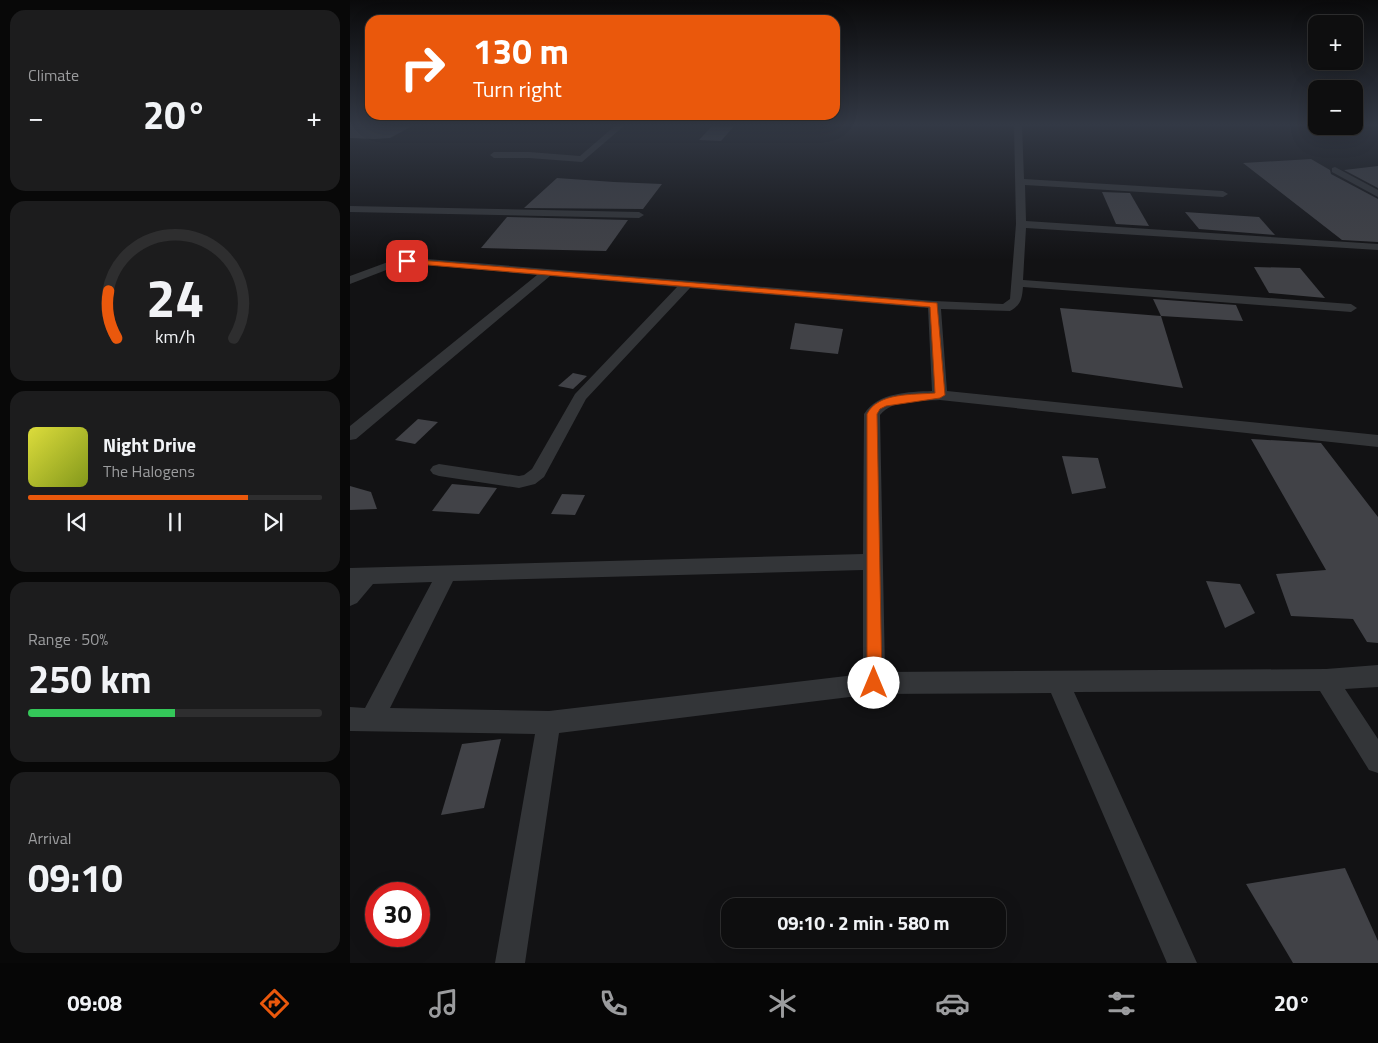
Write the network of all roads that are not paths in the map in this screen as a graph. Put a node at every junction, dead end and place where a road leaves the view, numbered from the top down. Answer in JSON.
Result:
{"nodes":[{"id":1,"x":1020,"y":170,"type":"edge"},
{"id":2,"x":1335,"y":170,"type":"dead end"},
{"id":3,"x":1020,"y":182,"type":"junction"},
{"id":4,"x":1223,"y":194,"type":"dead end"},
{"id":5,"x":1378,"y":194,"type":"edge"},
{"id":6,"x":350,"y":209,"type":"edge"},
{"id":7,"x":639,"y":214,"type":"dead end"},
{"id":8,"x":1021,"y":224,"type":"junction"},
{"id":9,"x":1378,"y":247,"type":"edge"},
{"id":10,"x":548,"y":272,"type":"junction"},
{"id":11,"x":350,"y":280,"type":"edge"},
{"id":12,"x":1017,"y":283,"type":"junction"},
{"id":13,"x":687,"y":284,"type":"junction"},
{"id":14,"x":934,"y":305,"type":"junction"},
{"id":15,"x":1351,"y":308,"type":"dead end"},
{"id":16,"x":940,"y":395,"type":"junction"},
{"id":17,"x":350,"y":435,"type":"edge"},
{"id":18,"x":1378,"y":442,"type":"edge"},
{"id":19,"x":439,"y":470,"type":"dead end"},
{"id":20,"x":873,"y":562,"type":"junction"},
{"id":21,"x":447,"y":573,"type":"junction"},
{"id":22,"x":359,"y":576,"type":"edge"},
{"id":23,"x":350,"y":597,"type":"edge"},
{"id":24,"x":1378,"y":676,"type":"edge"},
{"id":25,"x":1326,"y":680,"type":"junction"},
{"id":26,"x":1058,"y":682,"type":"junction"},
{"id":27,"x":874,"y":683,"type":"junction"},
{"id":28,"x":361,"y":719,"type":"edge"},
{"id":29,"x":549,"y":723,"type":"junction"},
{"id":30,"x":1378,"y":761,"type":"edge"},
{"id":31,"x":510,"y":963,"type":"edge"},
{"id":32,"x":1182,"y":963,"type":"edge"}],
"edges":[{"from":1,"to":3,"type":"street"},
{"from":2,"to":5,"type":"street"},
{"from":3,"to":4,"type":"street"},
{"from":3,"to":8,"type":"street"},
{"from":6,"to":7,"type":"street"},
{"from":8,"to":9,"type":"street"},
{"from":8,"to":12,"type":"street"},
{"from":10,"to":11,"type":"street"},
{"from":10,"to":13,"type":"street"},
{"from":10,"to":17,"type":"street"},
{"from":12,"to":14,"type":"street"},
{"from":12,"to":15,"type":"street"},
{"from":13,"to":14,"type":"street"},
{"from":13,"to":19,"type":"street"},
{"from":14,"to":16,"type":"street"},
{"from":16,"to":18,"type":"street"},
{"from":16,"to":20,"type":"street"},
{"from":20,"to":21,"type":"street"},
{"from":20,"to":27,"type":"street"},
{"from":21,"to":22,"type":"street"},
{"from":21,"to":28,"type":"street"},
{"from":22,"to":23,"type":"street"},
{"from":24,"to":25,"type":"street"},
{"from":25,"to":26,"type":"street"},
{"from":25,"to":30,"type":"street"},
{"from":26,"to":27,"type":"street"},
{"from":26,"to":32,"type":"street"},
{"from":27,"to":29,"type":"street"},
{"from":28,"to":29,"type":"street"},
{"from":29,"to":31,"type":"street"}]}
